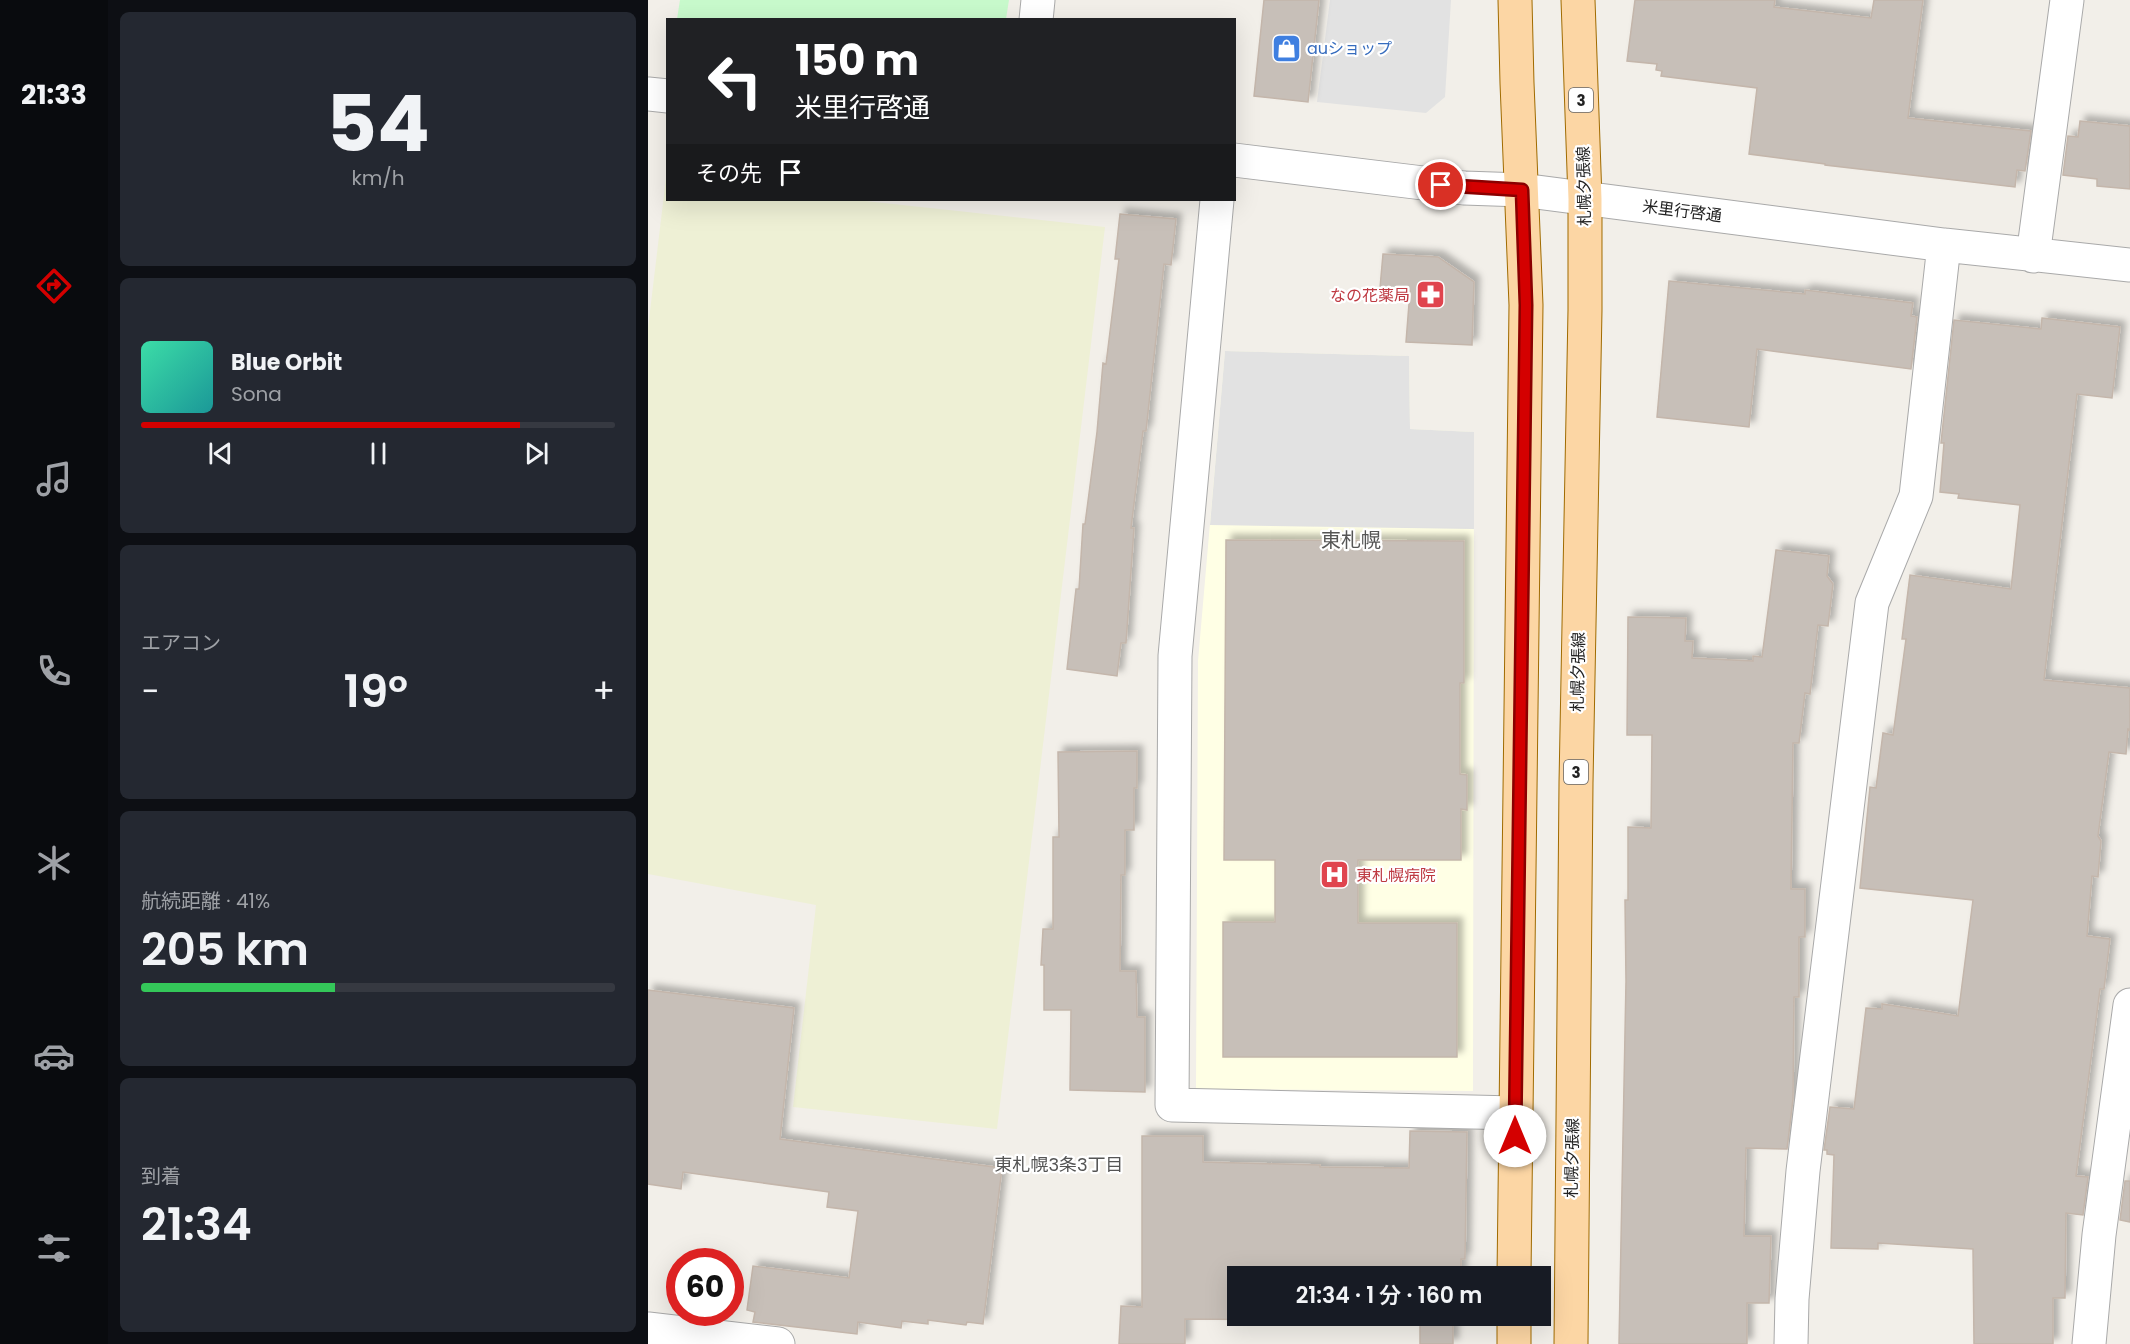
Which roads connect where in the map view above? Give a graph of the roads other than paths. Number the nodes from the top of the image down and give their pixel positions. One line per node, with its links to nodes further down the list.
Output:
1 (1038, 0): 5 (street)
2 (1515, 0): 9 (main road)
3 (1578, 0): 10 (main road, 札幌夕張線 / 3)
4 (2067, 0): 13 (street)
5 (1036, 18)
6 (648, 94): 7 (street)
7 (666, 96)
8 (1236, 160): 9 (street, 米里行啓通)
9 (1522, 190): 10 (street, 米里行啓通); 16 (main road)
10 (1585, 199): 12 (street, 米里行啓通); 22 (main road, 札幌夕張線 / 3)
11 (1217, 201): 16 (street)
12 (1944, 245): 13 (street, 米里行啓通); 23 (street)
13 (2033, 256): 14 (street, 米里行啓通)
14 (2130, 265)
15 (2130, 1005): 24 (street)
16 (1515, 1113): 17 (main road)
17 (1514, 1266)
18 (1514, 1326): 21 (main road)
19 (648, 1329): 20 (street)
20 (778, 1344)
21 (1514, 1344)
22 (1571, 1344)
23 (1791, 1344)
24 (2090, 1344)

